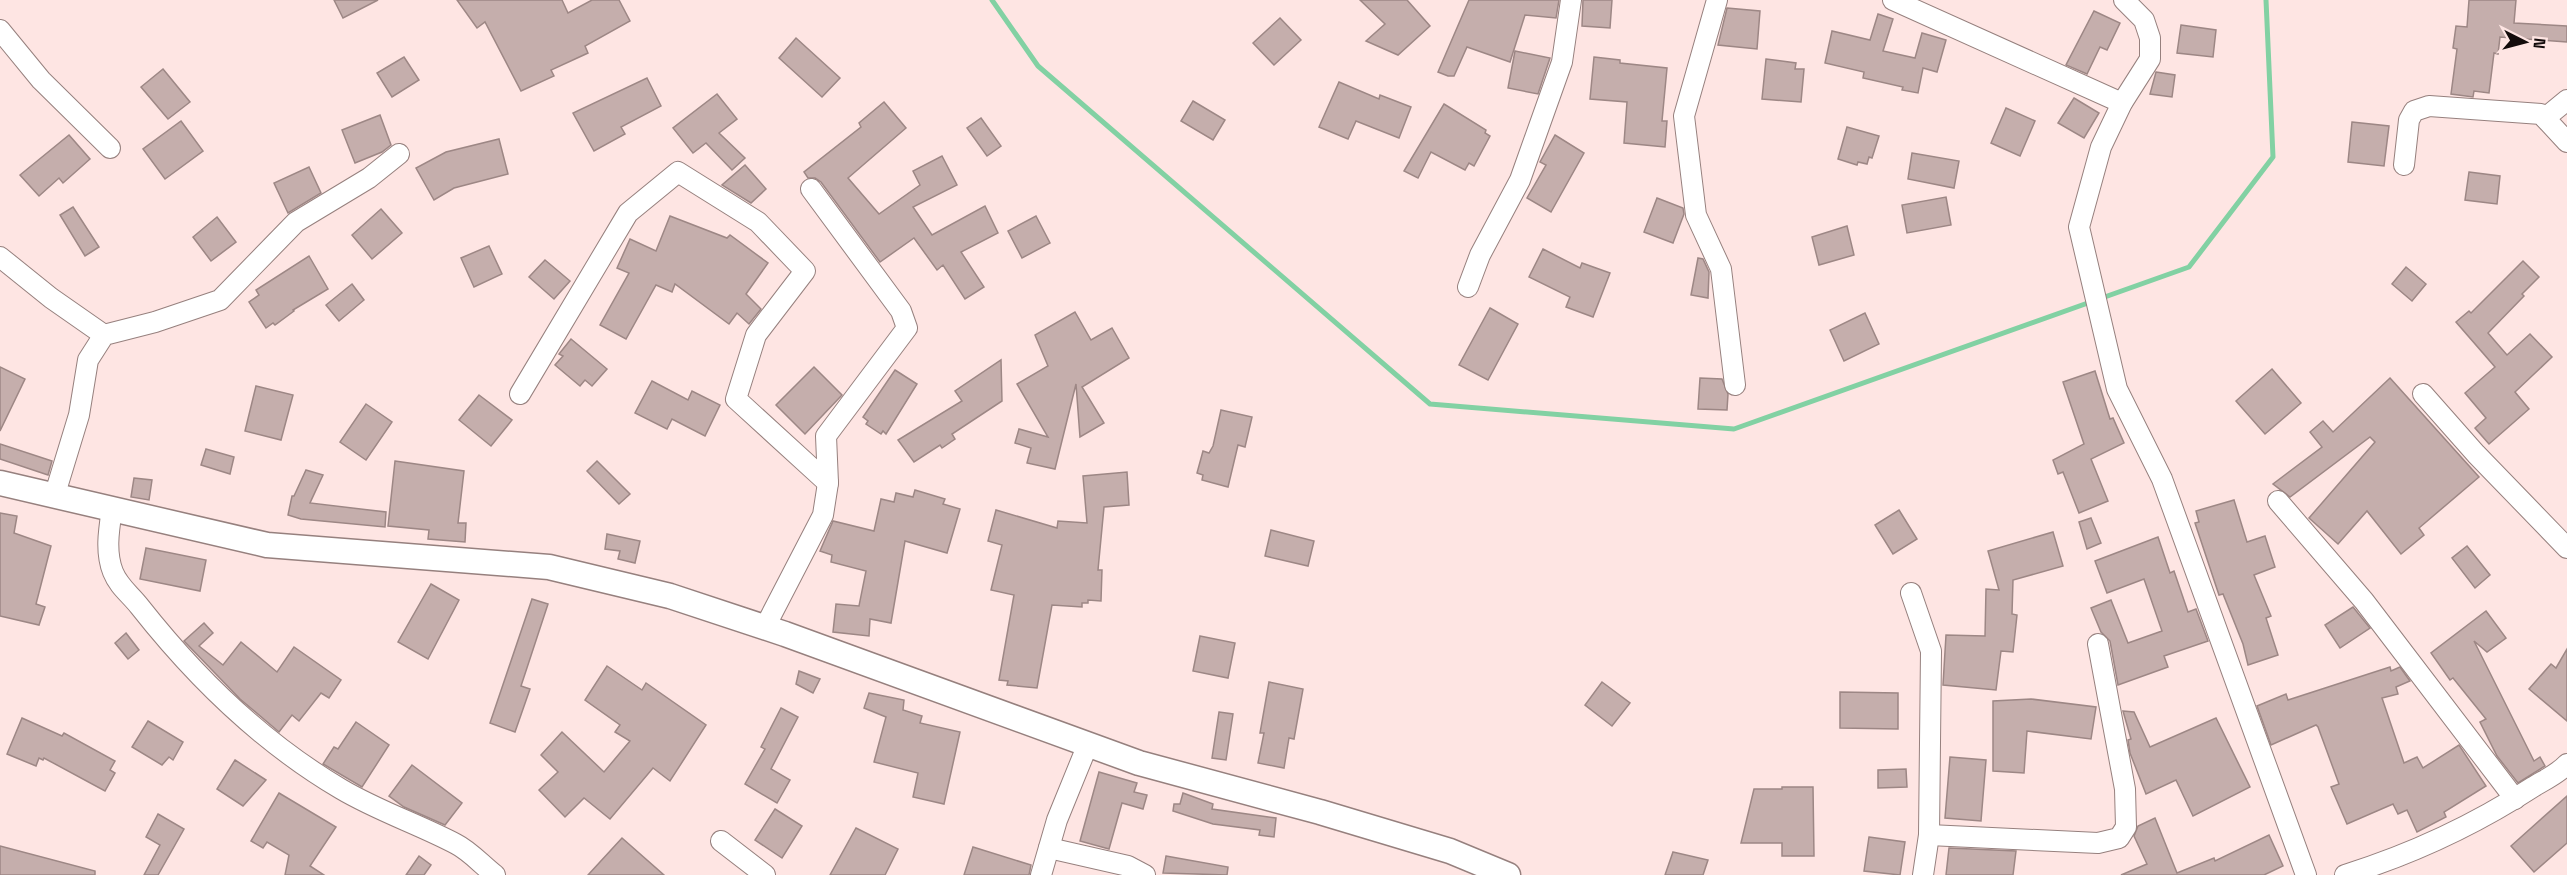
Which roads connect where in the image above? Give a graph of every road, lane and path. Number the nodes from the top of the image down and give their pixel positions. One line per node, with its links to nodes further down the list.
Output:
1 (1571, 0): 17 (street)
2 (1717, 0): 19 (street)
3 (1893, 0): 9 (street)
4 (2124, 0): 6 (street)
5 (2147, 0): 6 (street)
6 (2144, 20): 9 (street)
7 (0, 30): 12 (street)
8 (2567, 100): 10 (street)
9 (2122, 103): 44 (street)
10 (2546, 118): 11 (street); 14 (street)
11 (2567, 142)
12 (110, 148)
13 (399, 154): 18 (street)
14 (2404, 165)
15 (811, 189): 23 (street)
16 (0, 257): 18 (street)
17 (1468, 287)
18 (104, 335): 24 (street)
19 (1735, 385)
20 (520, 394): 23 (street)
21 (2423, 394): 27 (street)
22 (0, 483): 24 (street)
23 (828, 483): 29 (street)
24 (54, 497): 26 (street)
25 (2278, 501): 33 (street)
26 (112, 509): 29 (street); 38 (street)
27 (2567, 548)
28 (1911, 593): 34 (street)
29 (765, 627): 31 (street)
30 (2098, 644): 34 (street)
31 (1088, 744): 36 (street); 42 (street)
32 (2566, 767): 33 (street)
33 (2515, 799): 37 (street)
34 (1929, 836): 43 (street)
35 (721, 841): 39 (street)
36 (1049, 848): 40 (street); 41 (street)
37 (2389, 869): 45 (street)
38 (495, 875)
39 (765, 875)
40 (1041, 875)
41 (1145, 875)
42 (1508, 875)
43 (1923, 875)
44 (2306, 875)
45 (2345, 875)

